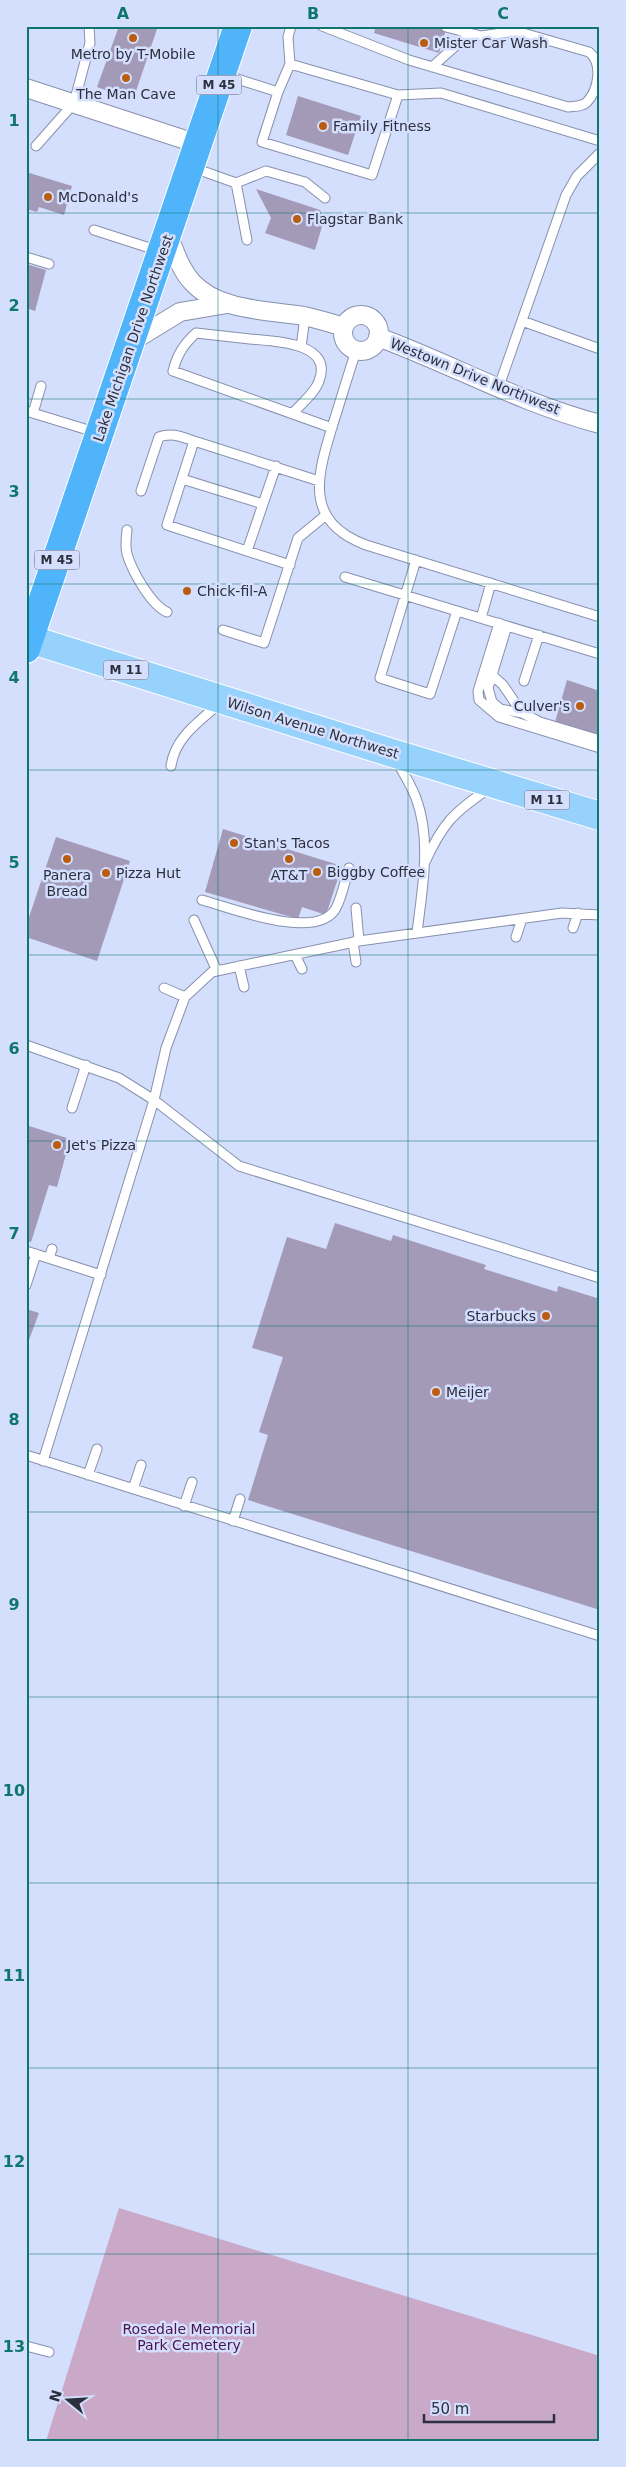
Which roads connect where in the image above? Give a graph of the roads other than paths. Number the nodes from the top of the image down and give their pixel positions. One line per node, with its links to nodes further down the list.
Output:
1 (90, 26): 13 (lane)
2 (238, 26): 9 (highway, Lake Michigan Drive Northwest / M 45)
3 (291, 26): 7 (lane)
4 (322, 26): 8 (lane)
5 (446, 27): 6 (lane)
6 (469, 34): 8 (lane); 8 (lane)
7 (290, 64): 11 (lane); 12 (lane)
8 (432, 67)
9 (222, 74): 11 (lane); 17 (highway, Lake Michigan Drive Northwest / M 45)
10 (26, 88): 13 (street)
11 (278, 92): 12 (lane)
12 (398, 96): 14 (lane)
13 (74, 103): 15 (lane); 17 (street)
14 (600, 141)
15 (36, 146)
16 (600, 153): 27 (lane)
17 (195, 156): 18 (lane); 22 (highway, Lake Michigan Drive Northwest / M 45)
18 (236, 183): 19 (lane); 21 (lane)
19 (325, 198)
20 (94, 230): 22 (lane)
21 (247, 240)
22 (165, 243): 25 (street); 30 (highway, Lake Michigan Drive Northwest / M 45)
23 (26, 257): 24 (lane)
24 (49, 264)
25 (230, 304): 26 (street); 30 (street)
26 (304, 317): 28 (street); 31 (lane)
27 (522, 320): 32 (lane); 35 (lane)
28 (344, 327): 29 (street, Westown Drive Northwest); 33 (street)
29 (378, 337): 33 (street, Westown Drive Northwest); 35 (street, Westown Drive Northwest)
30 (131, 342): 40 (highway, Lake Michigan Drive Northwest / M 45)
31 (301, 347): 37 (lane); 37 (lane)
32 (600, 349)
33 (356, 350): 39 (lane)
34 (41, 386): 36 (lane)
35 (498, 389): 38 (street, Westown Drive Northwest)
36 (29, 412): 40 (lane)
37 (292, 414): 39 (lane)
38 (600, 424)
39 (332, 428): 44 (lane)
40 (100, 434): 62 (highway, Lake Michigan Drive Northwest / M 45)
41 (194, 441): 42 (lane); 43 (lane); 45 (lane)
42 (276, 466): 44 (lane); 46 (lane)
43 (182, 479): 46 (lane); 49 (lane)
44 (319, 480): 47 (lane)
45 (141, 491)
46 (263, 504): 49 (lane)
47 (326, 515): 50 (lane); 51 (lane)
48 (127, 530): 56 (lane)
49 (246, 551): 51 (lane)
50 (416, 560): 53 (lane); 54 (lane)
51 (290, 566): 60 (lane)
52 (346, 577): 54 (lane)
53 (491, 583): 57 (lane); 58 (lane)
54 (405, 595): 55 (lane); 55 (lane)
55 (457, 611): 58 (lane)
56 (167, 612)
57 (600, 617)
58 (480, 618): 59 (lane)
59 (503, 624): 61 (lane); 64 (lane); 69 (lane)
60 (223, 630)
61 (539, 635): 63 (lane); 65 (lane)
62 (27, 642): 66 (main road, Wilson Avenue Northwest / M 11)
63 (600, 654)
64 (492, 675): 67 (lane); 67 (lane)
65 (524, 681)
66 (223, 700): 70 (main road, Wilson Avenue Northwest / M 11); 71 (lane)
67 (522, 713): 68 (lane)
68 (600, 740)
69 (600, 748)
70 (392, 753): 72 (main road, Wilson Avenue Northwest / M 11); 74 (lane)
71 (172, 766)
72 (495, 784): 73 (main road, Wilson Avenue Northwest / M 11); 74 (lane)
73 (600, 816)
74 (425, 862): 83 (lane)
75 (349, 868): 76 (lane)
76 (202, 900)
77 (356, 908): 85 (lane)
78 (578, 913): 79 (lane); 81 (lane); 82 (lane)
79 (600, 915)
80 (194, 920): 90 (lane)
81 (522, 920): 83 (lane); 84 (lane)
82 (573, 928)
83 (417, 933): 85 (lane)
84 (516, 937)
85 (356, 942): 86 (lane); 87 (lane)
86 (295, 955): 88 (lane); 89 (lane)
87 (356, 962)
88 (239, 966): 90 (lane); 91 (lane)
89 (302, 969)
90 (217, 971): 93 (lane)
91 (244, 987)
92 (164, 988): 93 (lane)
93 (185, 997): 96 (lane)
94 (26, 1045): 95 (lane)
95 (86, 1065): 96 (lane); 97 (lane)
96 (154, 1100): 102 (lane); 103 (lane)
97 (72, 1108)
98 (52, 1249): 101 (lane)
99 (26, 1251): 100 (lane)
100 (36, 1254): 101 (lane); 104 (lane)
101 (49, 1258): 102 (lane)
102 (101, 1275): 107 (lane)
103 (600, 1278)
104 (26, 1285)
105 (97, 1450): 109 (lane)
106 (26, 1455): 107 (lane)
107 (43, 1461): 109 (lane)
108 (141, 1465): 111 (lane)
109 (88, 1475): 111 (lane)
110 (192, 1482): 113 (lane)
111 (133, 1489): 113 (lane)
112 (240, 1499): 114 (lane)
113 (184, 1506): 114 (lane)
114 (233, 1521): 115 (lane)
115 (600, 1636)
116 (26, 2346): 117 (lane)
117 (49, 2352)

